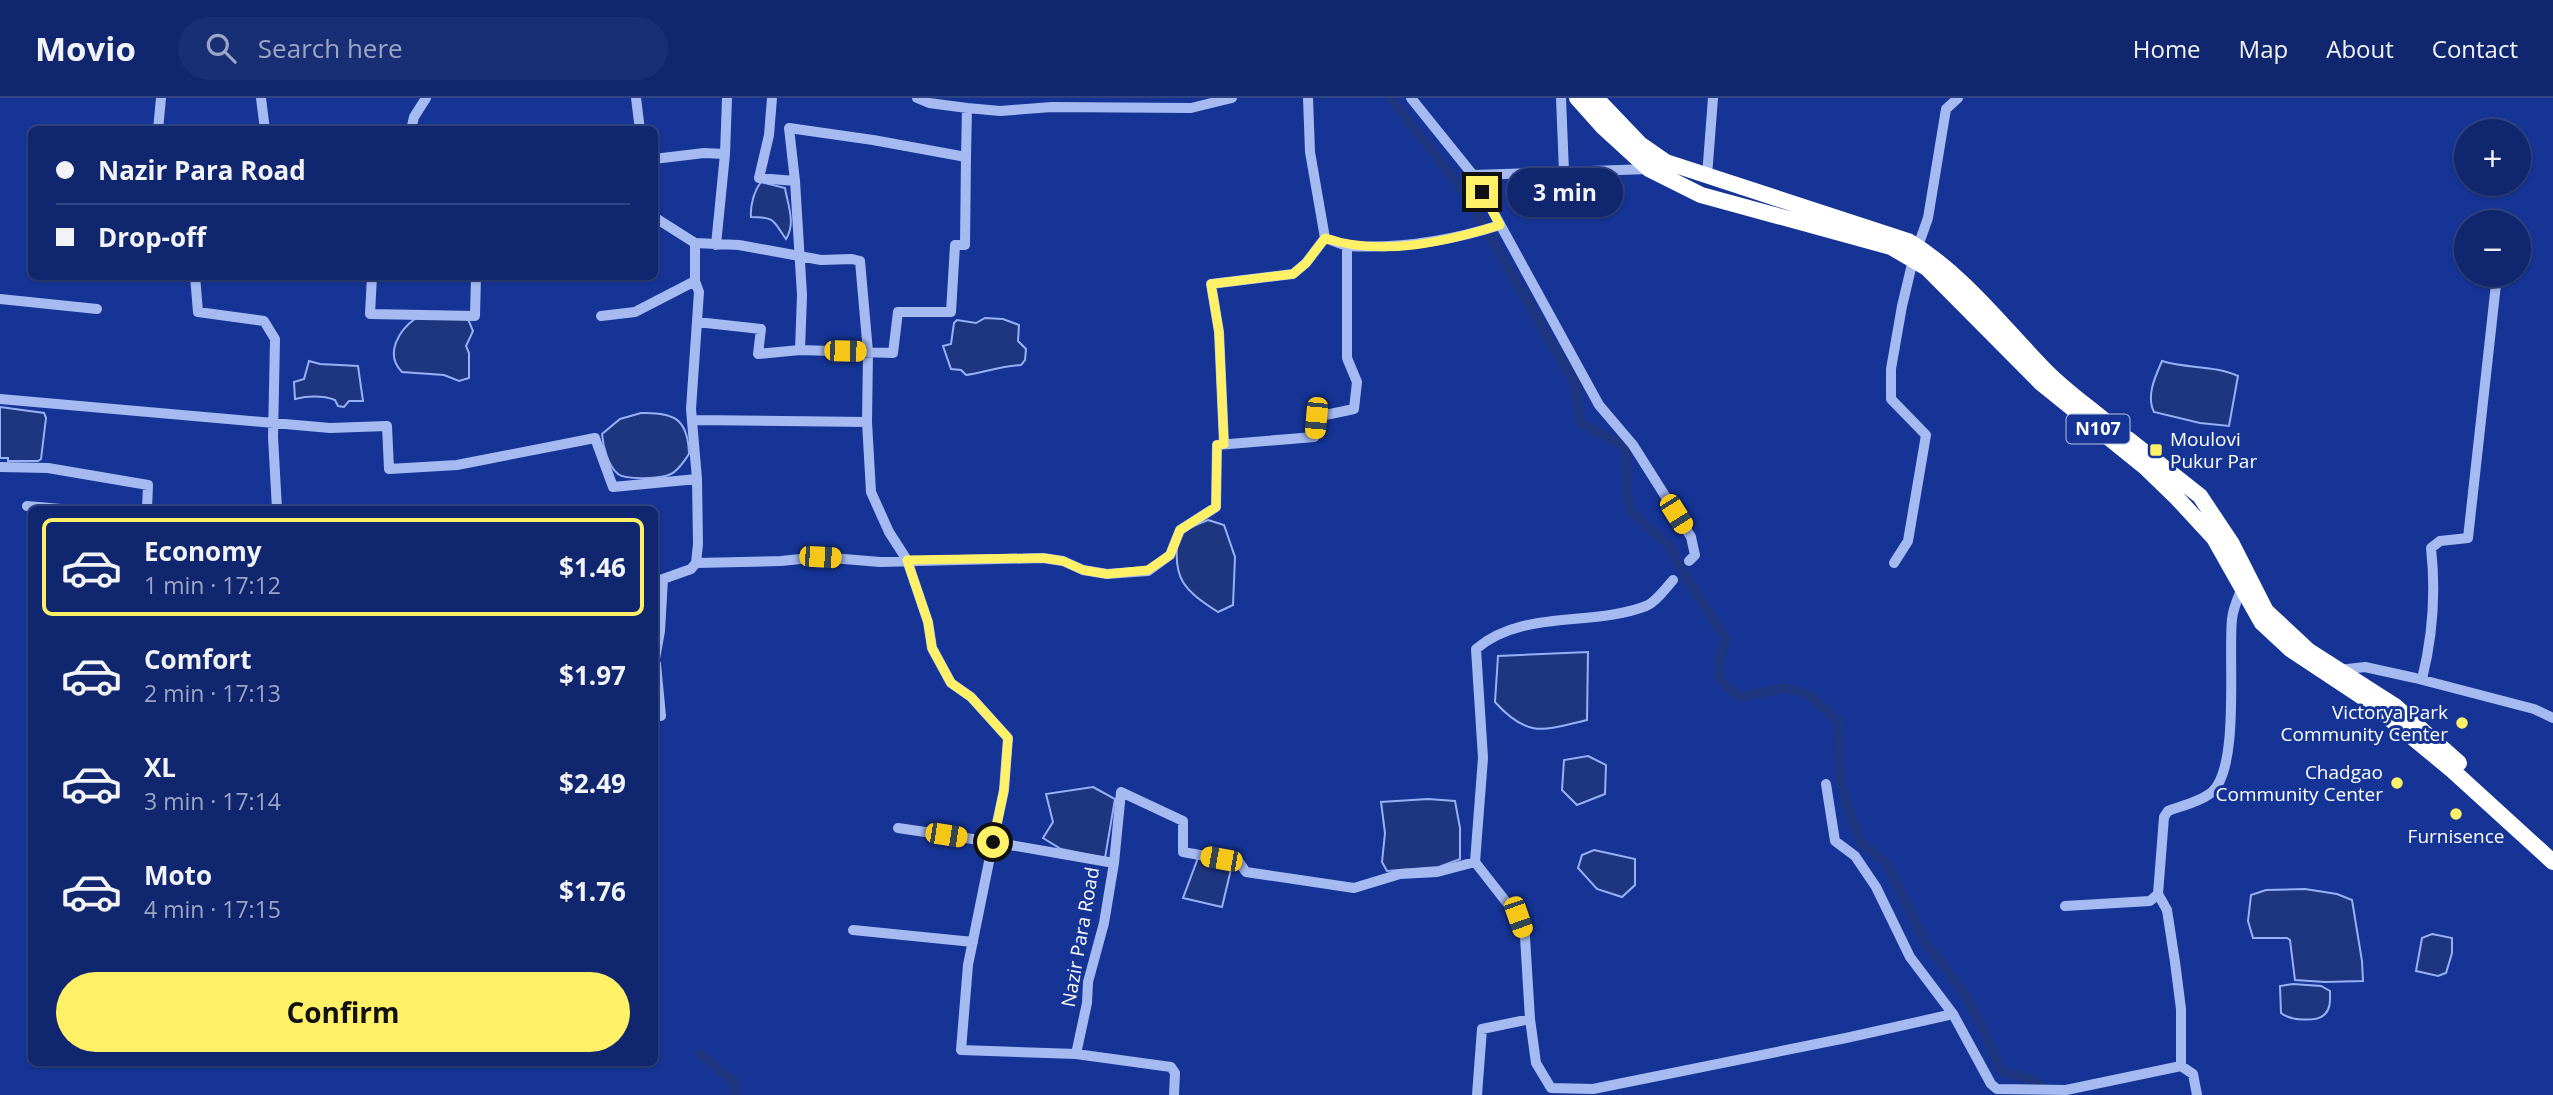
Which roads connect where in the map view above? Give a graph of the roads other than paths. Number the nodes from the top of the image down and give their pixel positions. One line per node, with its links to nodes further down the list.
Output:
1 (161, 98): 19 (street)
2 (261, 98): 20 (street)
3 (426, 98): 21 (street)
4 (636, 98): 22 (street)
5 (727, 98): 23 (street)
6 (772, 98): 30 (street)
7 (917, 98): 18 (street)
8 (1233, 98): 16 (street)
9 (1308, 98): 33 (street)
10 (1411, 98): 28 (street)
11 (1561, 98): 27 (street)
12 (1577, 98): 26 (highway, N107)
13 (1597, 98): 29 (highway, N107)
14 (1713, 98): 29 (street)
15 (1958, 98): 37 (street)
16 (1218, 100): 17 (street)
17 (1061, 102): 18 (street)
18 (967, 108): 24 (street)
19 (158, 126)
20 (264, 126)
21 (412, 126)
22 (640, 126)
23 (725, 154): 25 (street); 35 (street)
24 (966, 157): 30 (street); 49 (street)
25 (658, 159)
26 (1649, 169): 27 (street); 37 (highway, N107)
27 (1564, 172): 28 (street)
28 (1473, 175): 32 (street)
29 (1707, 176): 37 (highway, N107)
30 (795, 181): 38 (street)
31 (658, 220): 34 (street)
32 (1500, 225): 36 (street); 60 (street)
33 (1325, 238): 36 (street); 54 (street)
34 (695, 243): 35 (street); 42 (street)
35 (716, 245): 38 (street)
36 (1347, 246): 54 (street)
37 (1915, 253): 61 (street); 65 (highway, N107); 67 (highway, N107)
38 (799, 255): 48 (street); 49 (street)
39 (195, 280): 52 (street)
40 (372, 280): 41 (street)
41 (476, 280)
42 (695, 281): 46 (street); 47 (street)
43 (2496, 287): 69 (street)
44 (0, 299): 45 (street)
45 (97, 309)
46 (601, 316)
47 (697, 322): 48 (street); 51 (street)
48 (800, 350): 49 (street)
49 (868, 352): 53 (street)
50 (0, 399): 52 (street)
51 (693, 420): 53 (street); 56 (street)
52 (274, 421): 56 (street); 58 (street)
53 (867, 422): 59 (street)
54 (1224, 444): 59 (street)
55 (0, 467): 57 (street)
56 (697, 479): 62 (street)
57 (147, 506)
58 (277, 506)
59 (907, 560): 62 (street); 75 (street)
60 (1689, 561)
61 (1894, 563)
62 (696, 564): 63 (street)
63 (659, 579): 66 (street)
64 (1673, 580): 77 (street)
65 (2242, 588): 68 (highway, N107); 80 (street)
66 (658, 600)
67 (2341, 670): 68 (street); 69 (street); 76 (highway, N107)
68 (2323, 672): 78 (highway, N107)
69 (2421, 679): 72 (street)
70 (658, 690): 71 (street)
71 (658, 716)
72 (2553, 718)
73 (1826, 784): 84 (street)
74 (898, 828): 75 (street, Nazir Para Road)
75 (993, 842): 79 (street, Nazir Para Road); 83 (street)
76 (2553, 848)
77 (1475, 862): 79 (street); 85 (street)
78 (2553, 862)
79 (1114, 863): 86 (street, Nazir Para Road)
80 (2158, 894): 81 (street); 87 (street)
81 (2065, 906)
82 (853, 930): 83 (street)
83 (973, 942): 86 (street)
84 (1953, 1014): 85 (street); 88 (street)
85 (1530, 1019): 90 (street)
86 (1076, 1054): 89 (street)
87 (2181, 1066): 88 (street); 91 (street)
88 (2014, 1093)
89 (1174, 1095)
90 (1477, 1095)
91 (2197, 1095)

